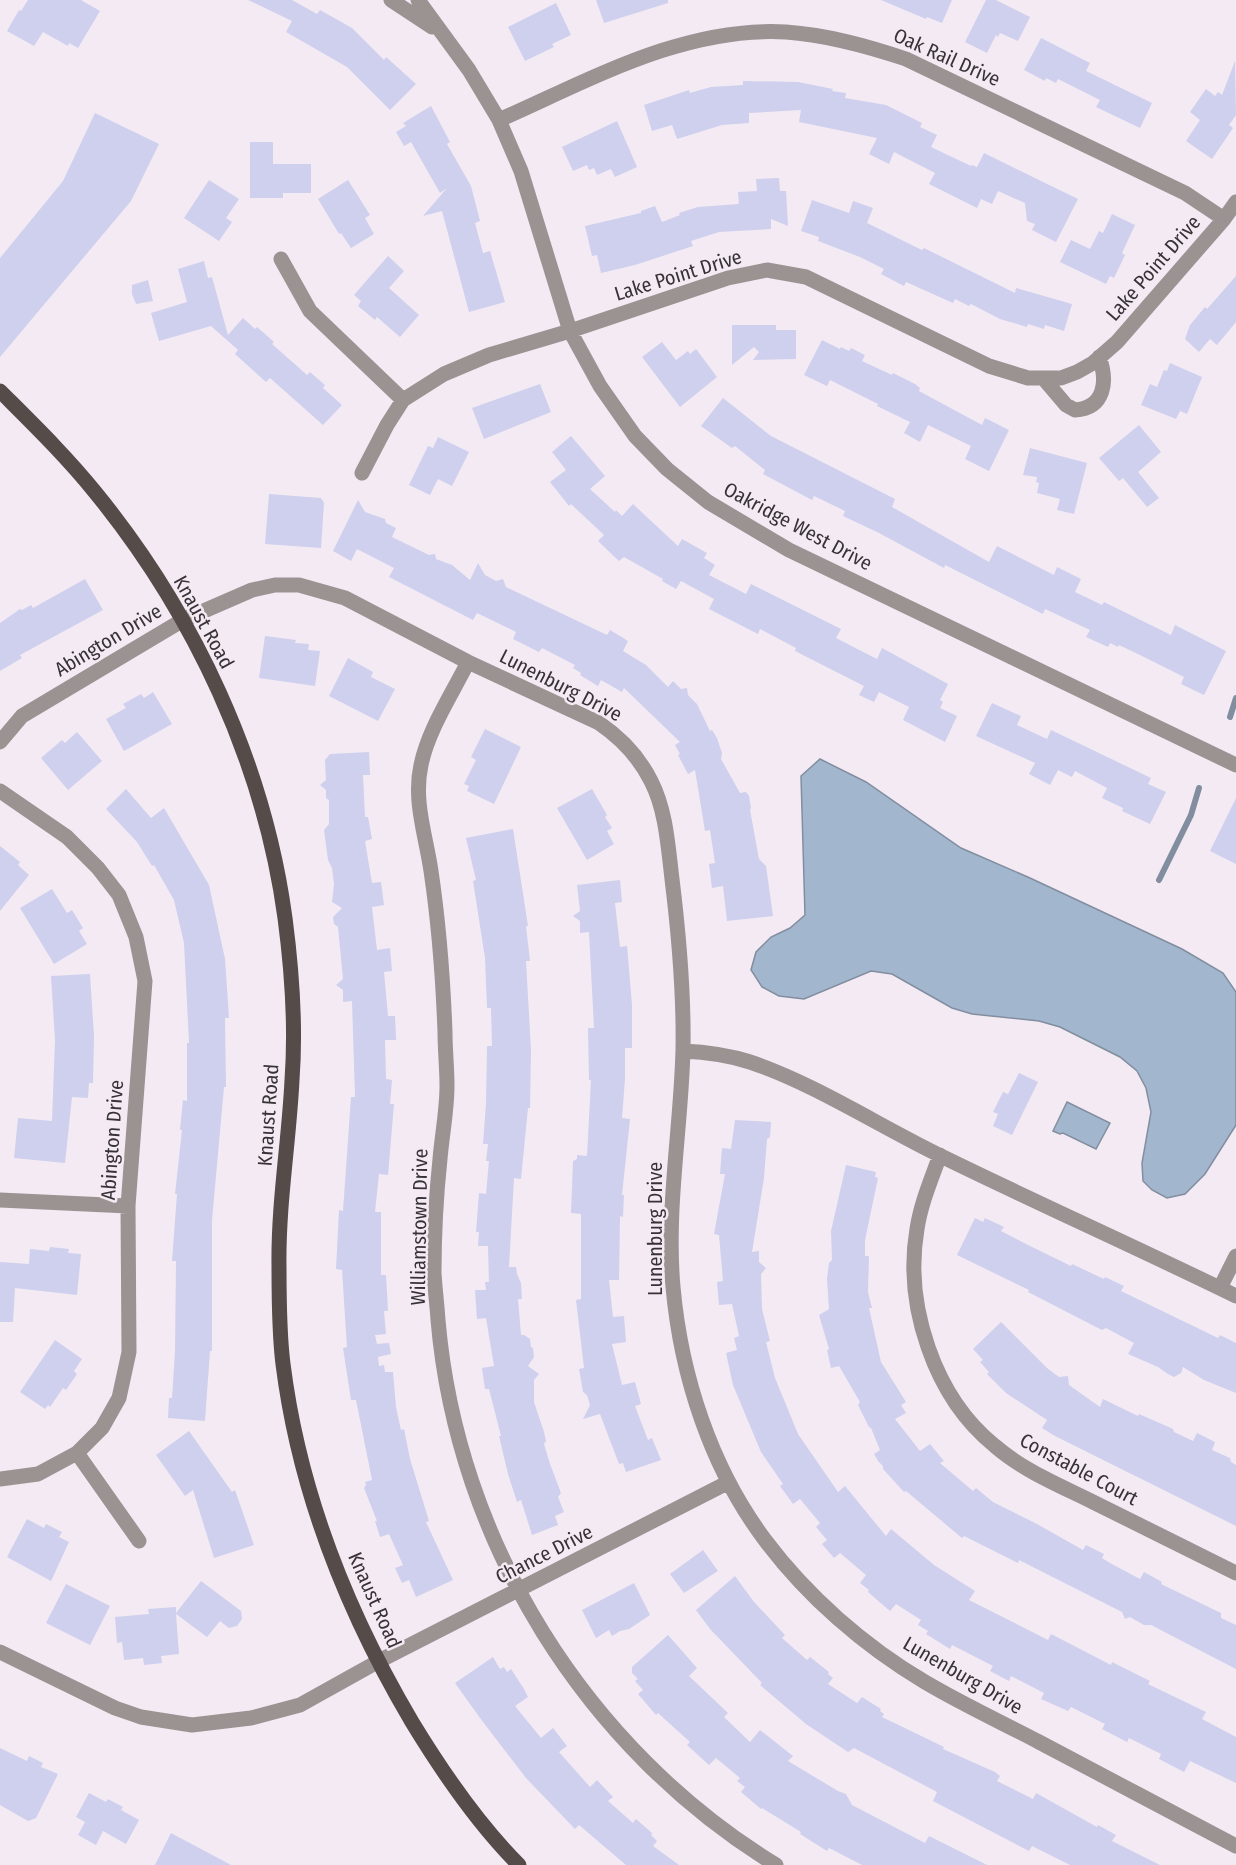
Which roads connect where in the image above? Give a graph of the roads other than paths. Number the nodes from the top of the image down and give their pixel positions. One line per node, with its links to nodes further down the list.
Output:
1 (391, 0): 3 (street, Oakridge West Drive)
2 (418, 0): 3 (street, Oakridge West Drive)
3 (440, 32): 4 (street, Oakridge West Drive)
4 (499, 120): 6 (street, Oak Rail Drive); 8 (street, Oakridge West Drive)
5 (1236, 202): 6 (street, Lake Point Drive)
6 (1224, 219): 9 (street, Lake Point Drive)
7 (281, 259): 12 (street)
8 (570, 331): 10 (street, Lake Point Drive); 12 (street, Lake Point Drive); 17 (street, Oakridge West Drive)
9 (1099, 357): 10 (street, Lake Point Drive); 10 (street)
10 (1043, 378)
11 (0, 391): 14 (main road, Knaust Road)
12 (403, 400): 13 (street, Lake Point Drive)
13 (363, 473)
14 (183, 620): 15 (street, Lunenburg Drive); 16 (street, Abington Drive); 33 (main road, Knaust Road)
15 (468, 662): 19 (street, Lunenburg Drive); 31 (street, Williamstown Drive)
16 (0, 742)
17 (1236, 765)
18 (0, 791): 22 (street, Abington Drive)
19 (683, 1051): 20 (street); 28 (street, Lunenburg Drive)
20 (940, 1155): 24 (street); 30 (street, Constable Court)
21 (0, 1200): 22 (street)
22 (128, 1206): 26 (street, Abington Drive)
23 (1236, 1256): 24 (street)
24 (1220, 1288): 25 (street)
25 (1236, 1296)
26 (77, 1453): 27 (street, Abington Drive); 29 (street)
27 (0, 1479)
28 (727, 1483): 31 (street, Chance Drive); 34 (street, Lunenburg Drive)
29 (139, 1541)
30 (1236, 1573)
31 (518, 1591): 33 (street, Chance Drive); 36 (street, Williamstown Drive)
32 (0, 1652): 33 (street, Chance Drive)
33 (379, 1661): 35 (main road, Knaust Road)
34 (1236, 1846)
35 (519, 1865)
36 (776, 1865)

